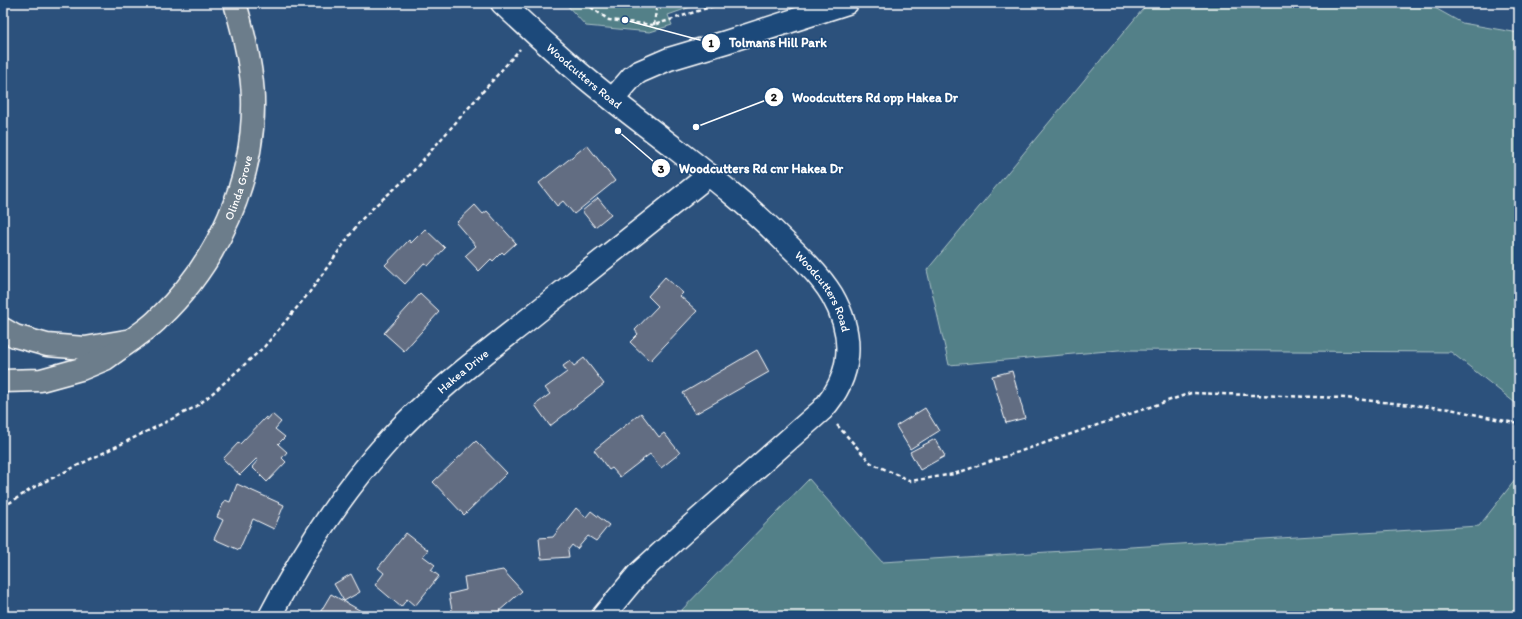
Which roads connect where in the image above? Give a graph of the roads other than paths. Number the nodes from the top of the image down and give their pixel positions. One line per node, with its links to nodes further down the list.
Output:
1 (235, 3): 7 (main road, Olinda Grove)
2 (502, 3): 4 (street, Woodcutters Road)
3 (847, 3): 4 (street)
4 (613, 99): 5 (street, Woodcutters Road)
5 (709, 175): 9 (street, Hakea Drive); 10 (street, Woodcutters Road)
6 (3, 329): 7 (main road)
7 (133, 339): 8 (main road, Olinda Grove)
8 (3, 381)
9 (270, 616)
10 (603, 616)

